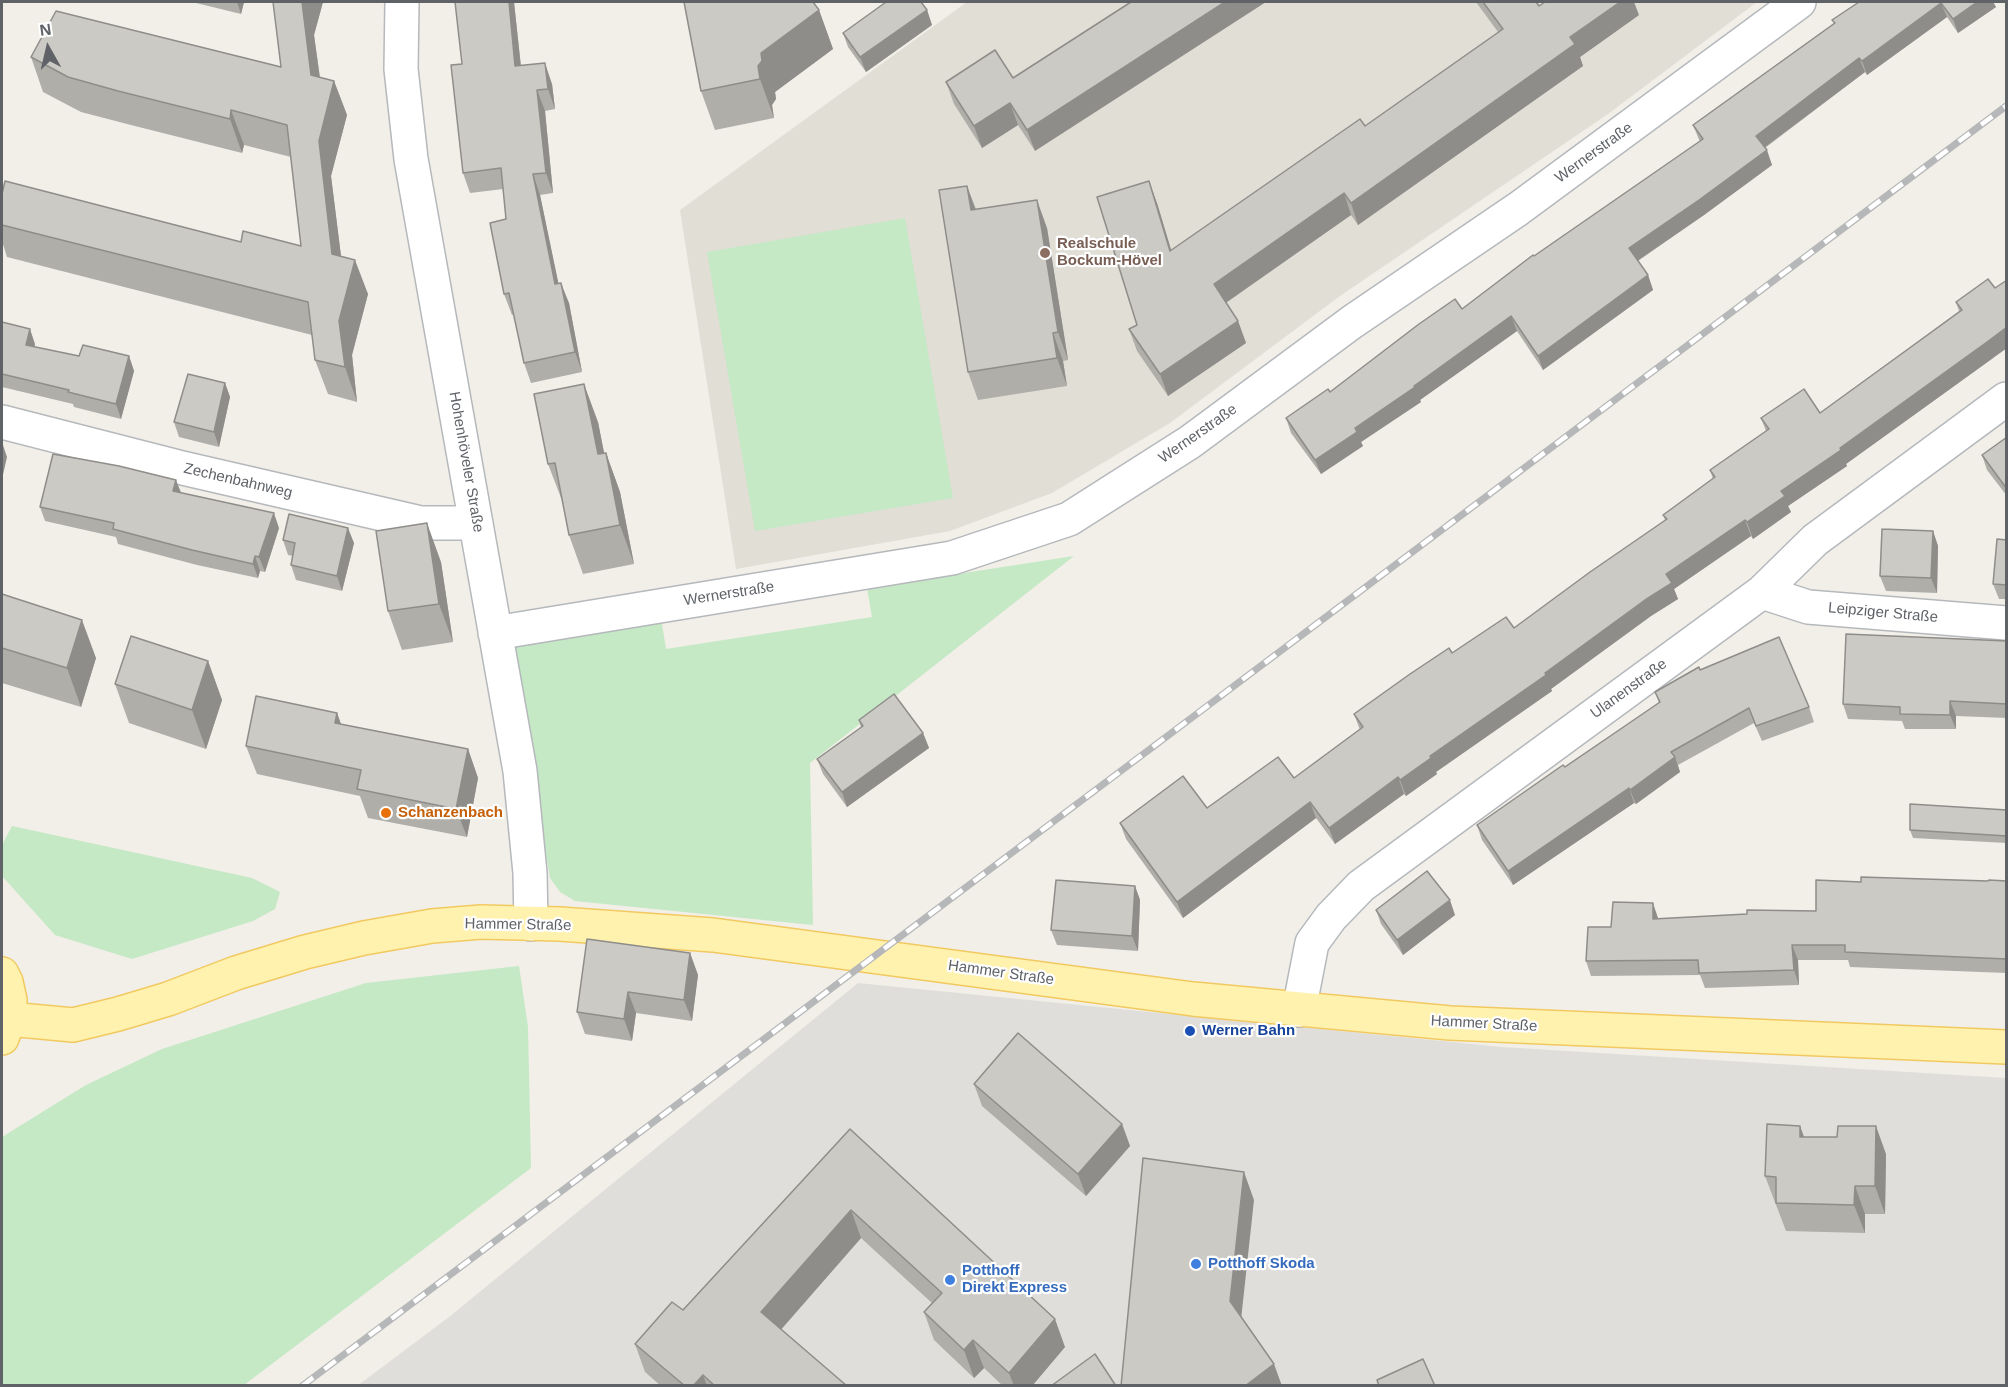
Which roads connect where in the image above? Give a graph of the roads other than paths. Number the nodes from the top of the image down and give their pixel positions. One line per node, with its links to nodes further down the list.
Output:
1 (402, 2): 5 (street, Hohenhöveler Straße)
2 (1799, 2): 8 (street, Wernerstraße)
3 (2007, 399): 6 (street, Ulanenstraße)
4 (2, 422): 5 (street, Zechenbahnweg)
5 (476, 523): 8 (street, Hohenhöveler Straße)
6 (1762, 592): 7 (street, Leipziger Straße); 11 (street, Ulanenstraße)
7 (2007, 623)
8 (495, 633): 9 (street, Hohenhöveler Straße)
9 (531, 924): 11 (main road, Hammer Straße); 12 (main road, Hammer Straße)
10 (2, 974): 12 (main road)
11 (1299, 1010): 13 (main road, Hammer Straße)
12 (5, 1029)
13 (2007, 1047)

